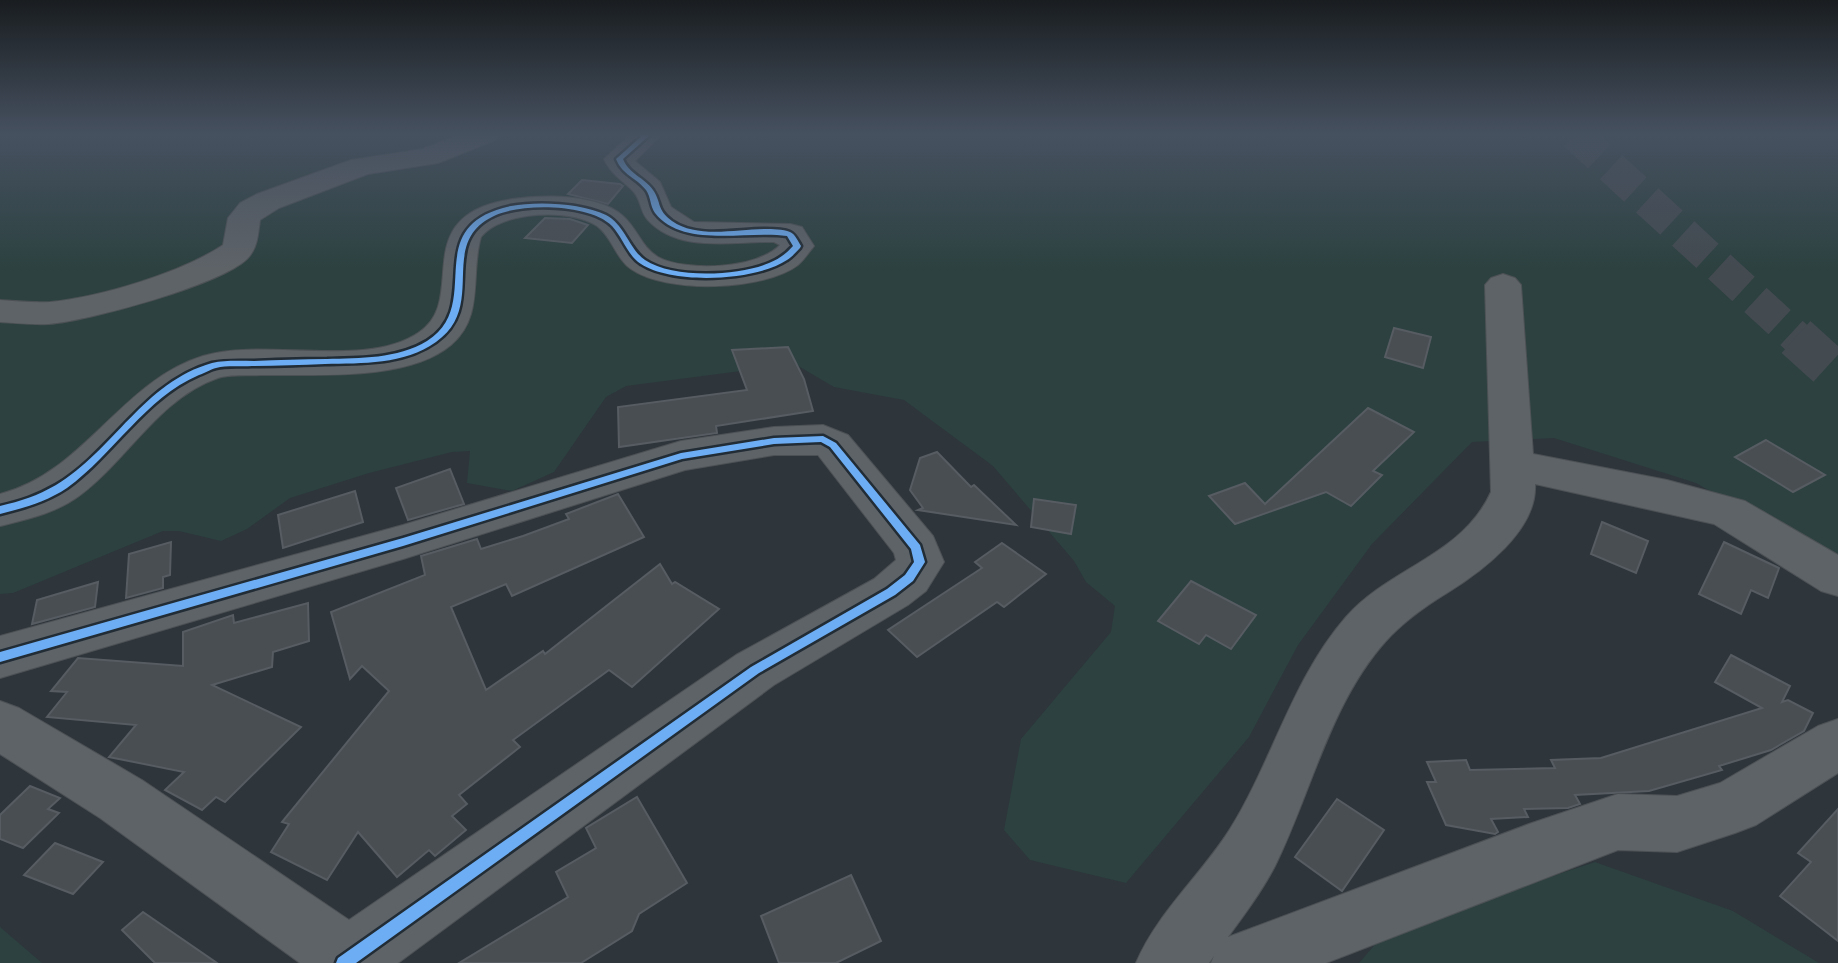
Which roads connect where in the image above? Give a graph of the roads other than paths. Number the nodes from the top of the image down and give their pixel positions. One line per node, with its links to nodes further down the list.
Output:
1 (327, 179): 4 (street)
2 (636, 179): 6 (street)
3 (1503, 285): 5 (street)
4 (0, 311)
5 (1511, 464): 7 (street); 12 (street)
6 (0, 510)
7 (1838, 578)
8 (0, 657): 11 (street)
9 (0, 725): 11 (street)
10 (1838, 743): 13 (street)
11 (346, 961)
12 (1169, 963)
13 (1244, 963)

